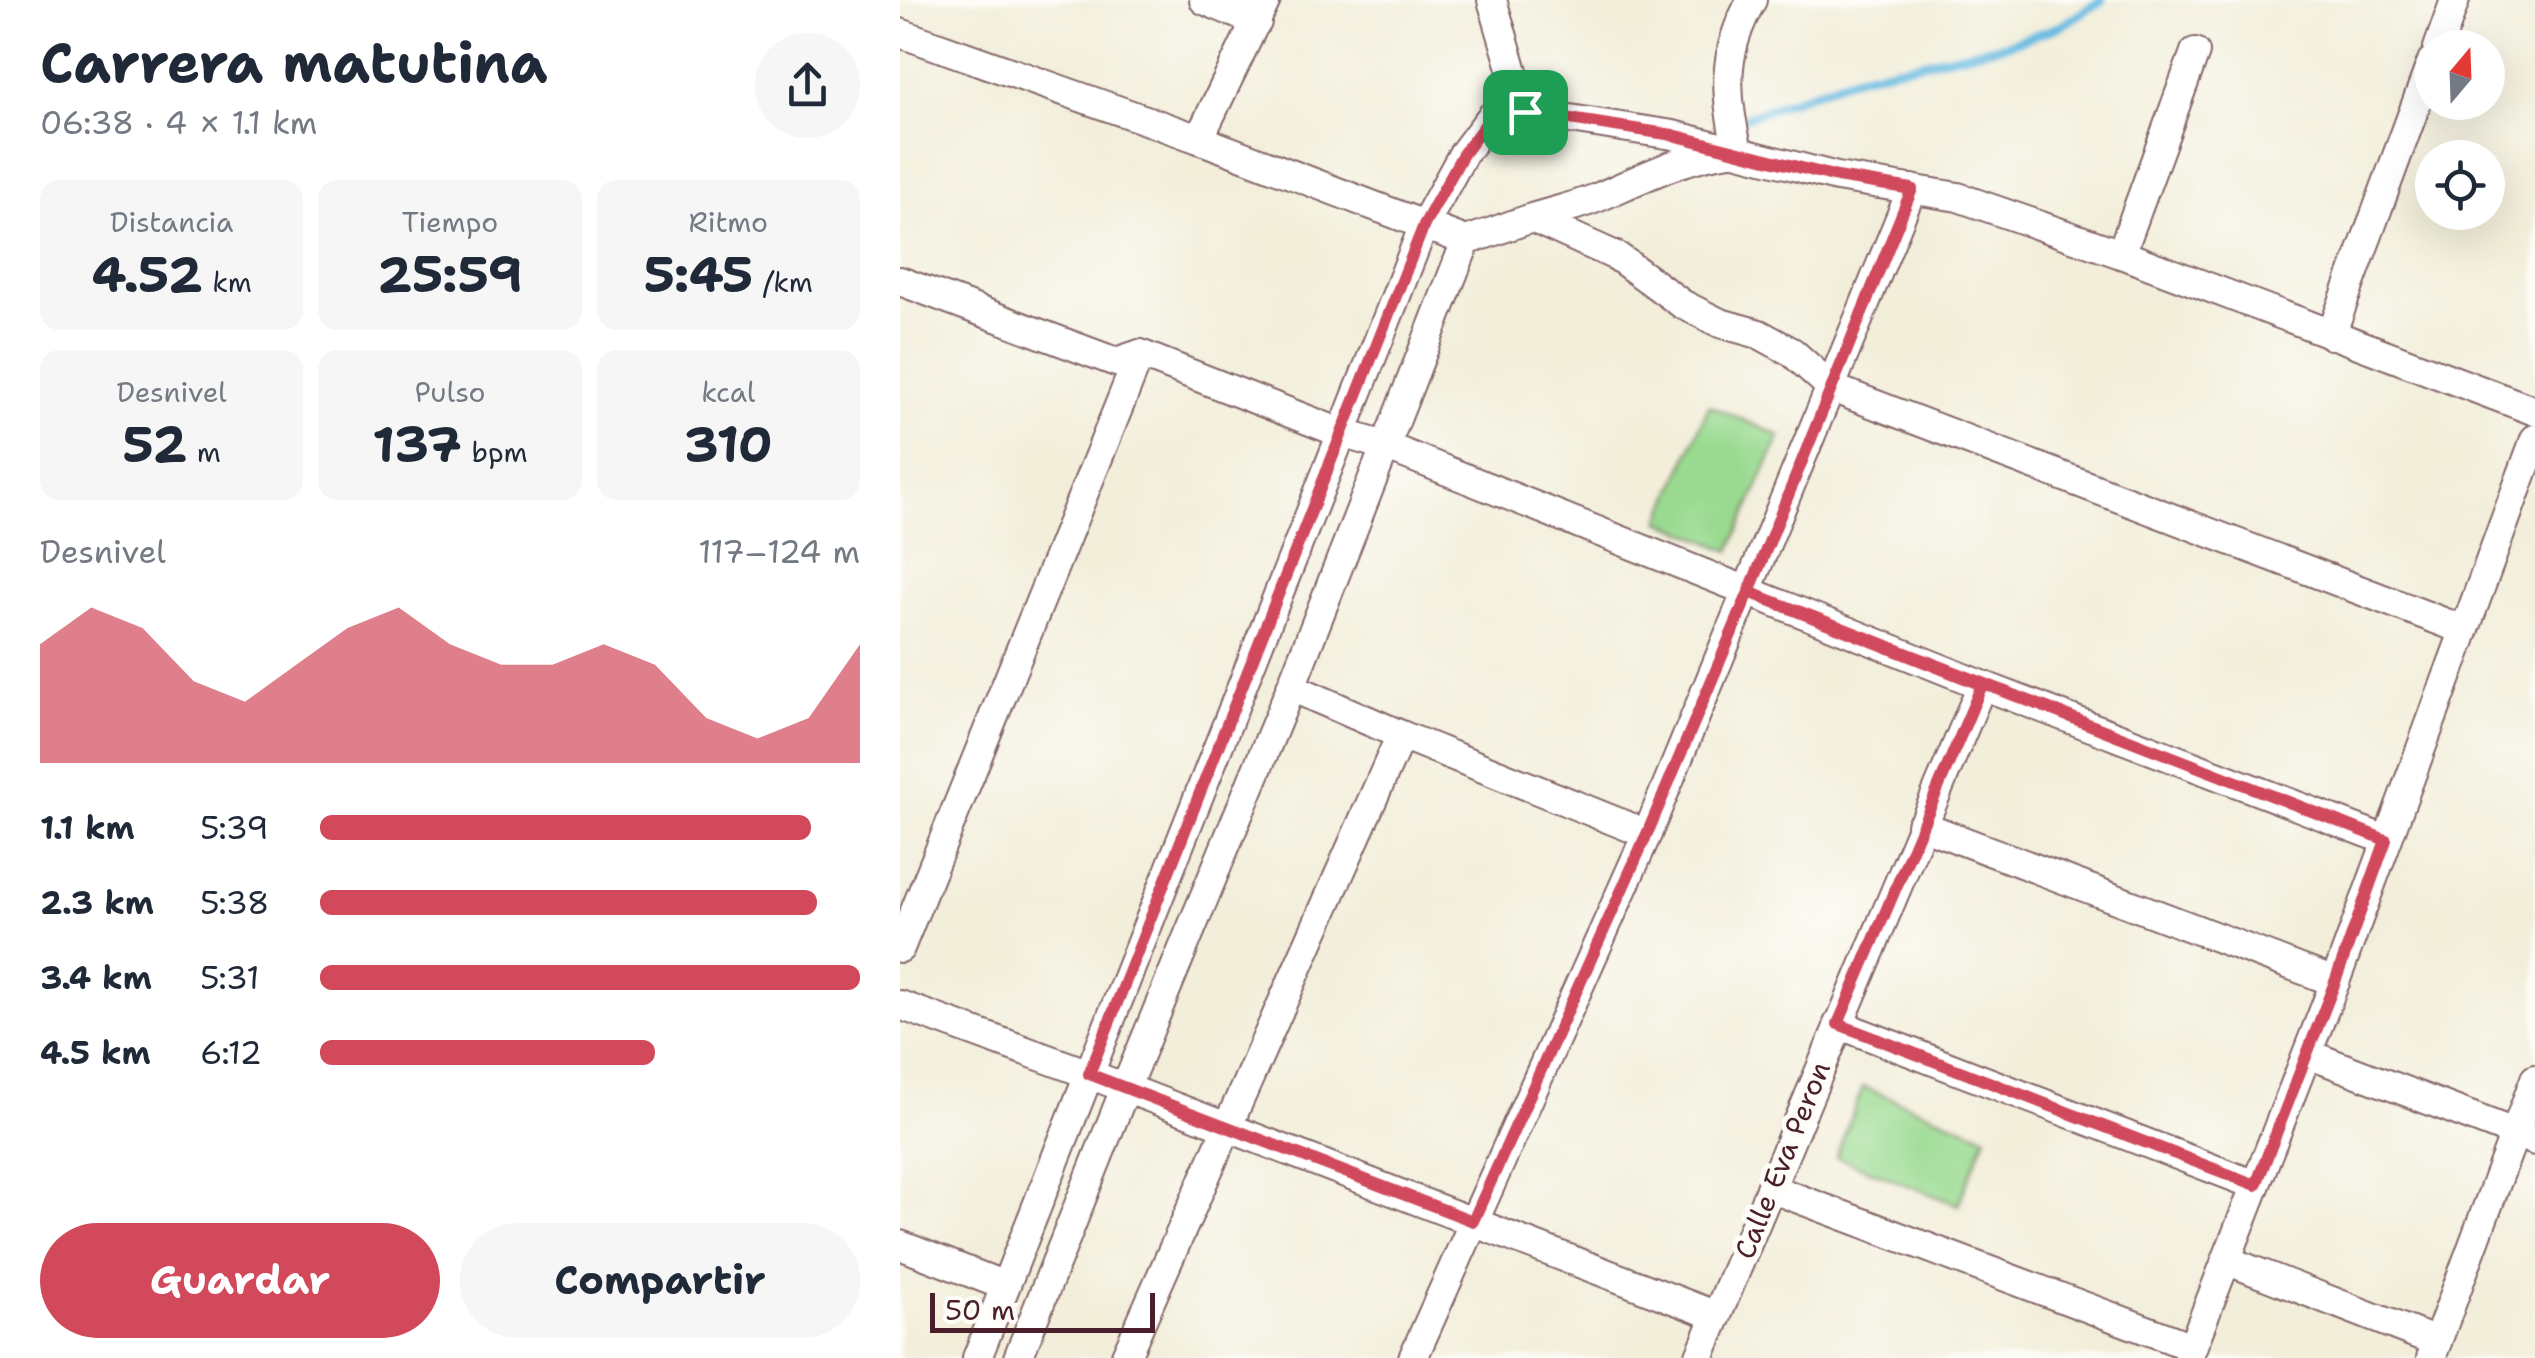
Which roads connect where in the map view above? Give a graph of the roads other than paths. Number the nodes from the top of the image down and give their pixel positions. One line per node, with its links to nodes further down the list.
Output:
1 (1204, 0): 5 (street)
2 (1492, 0): 10 (street)
3 (1752, 0): 12 (street)
4 (2455, 0): 6 (street)
5 (1262, 11): 11 (street)
6 (2444, 30)
7 (900, 33): 11 (street)
8 (2195, 52): 17 (street)
9 (2415, 106): 19 (street)
10 (1525, 112): 12 (street); 15 (street)
11 (1199, 139): 15 (street)
12 (1738, 150): 13 (street); 14 (street)
13 (1912, 189): 17 (street); 21 (street)
14 (1532, 218): 16 (street); 21 (street)
15 (1424, 225): 16 (street); 23 (street)
16 (1466, 241): 25 (street)
17 (2121, 254): 19 (street)
18 (900, 282): 20 (street)
19 (2330, 334): 22 (street)
20 (1140, 354): 23 (street); 34 (street)
21 (1832, 388): 26 (street); 27 (street)
22 (2535, 411)
23 (1341, 432): 25 (street); 39 (street)
24 (2535, 439): 27 (street)
25 (1385, 446): 26 (street); 29 (street)
26 (1749, 592): 28 (street); 32 (street)
27 (2464, 630): 33 (street)
28 (1982, 685): 31 (street, Calle Eva Peron); 33 (street)
29 (1292, 687): 30 (street); 41 (street)
30 (1400, 735): 32 (street); 42 (street)
31 (1921, 825): 35 (street); 37 (street, Calle Eva Peron)
32 (1647, 834): 46 (street)
33 (2386, 840): 35 (street)
34 (900, 948)
35 (2335, 982): 38 (street)
36 (900, 1005): 39 (street)
37 (1838, 1024): 44 (street); 45 (street, Calle Eva Peron)
38 (2308, 1054): 43 (street); 44 (street)
39 (1089, 1074): 41 (street); 49 (street)
40 (2535, 1079): 43 (street)
41 (1125, 1089): 42 (street); 54 (street)
42 (1228, 1128): 46 (street); 55 (street)
43 (2524, 1137): 51 (street)
44 (2256, 1185): 48 (street)
45 (1770, 1188): 50 (street, Calle Eva Peron); 52 (street)
46 (1473, 1221): 50 (street); 56 (street)
47 (900, 1245): 49 (street)
48 (2226, 1260): 51 (street); 52 (street)
49 (1006, 1286): 53 (street)
50 (1717, 1316): 57 (street, Calle Eva Peron)
51 (2434, 1350)
52 (2190, 1352)
53 (977, 1358)
54 (1018, 1358)
55 (1125, 1358)
56 (1413, 1358)
57 (1699, 1358)

